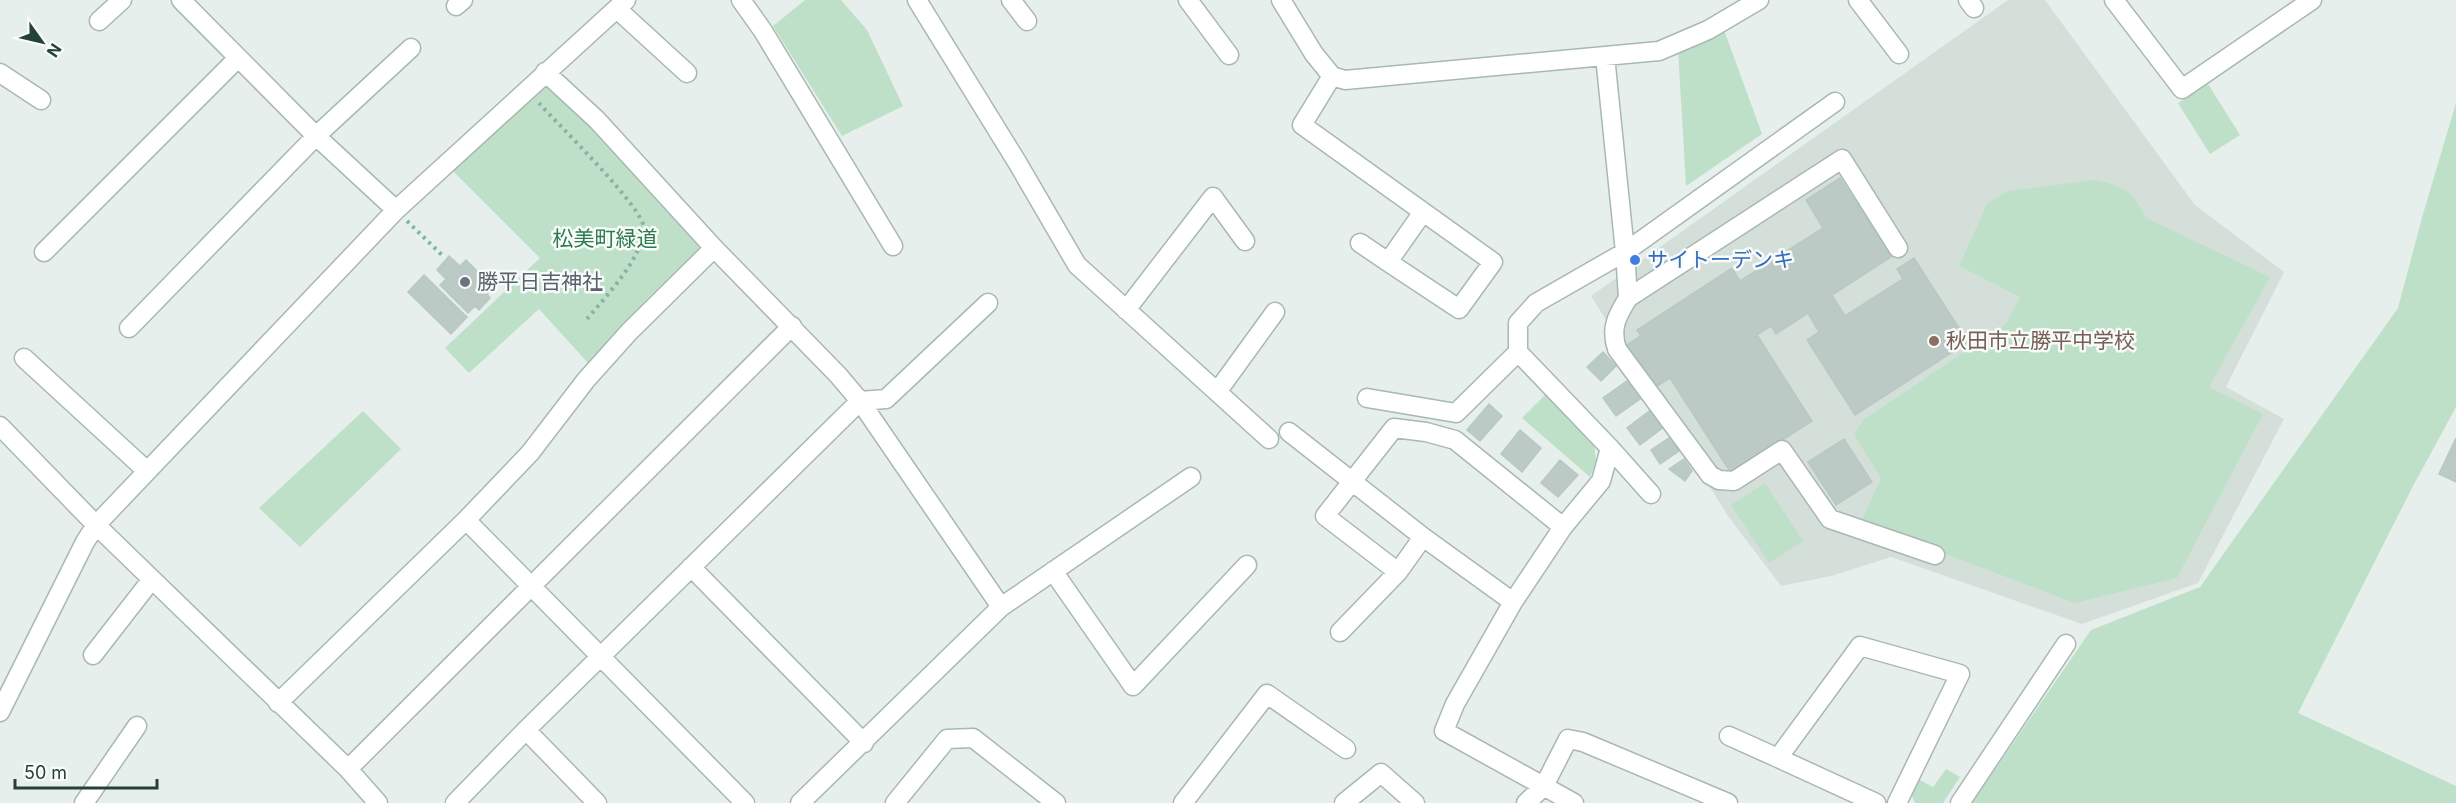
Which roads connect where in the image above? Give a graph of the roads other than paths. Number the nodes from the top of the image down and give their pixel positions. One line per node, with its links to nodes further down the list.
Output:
1 (122, 0): 13 (street)
2 (181, 0): 19 (street)
3 (741, 0): 31 (street)
4 (917, 0): 39 (street)
5 (1011, 0): 14 (street)
6 (1188, 0): 17 (street)
7 (1281, 0): 23 (street)
8 (1759, 0): 18 (street)
9 (1858, 0): 16 (street)
10 (2312, 0): 11 (street)
11 (2116, 1)
12 (621, 5): 20 (street); 22 (street)
13 (99, 21)
14 (1028, 21)
15 (411, 48): 26 (street)
16 (1899, 54)
17 (1229, 55)
18 (1605, 57): 23 (street); 35 (street)
19 (238, 58): 26 (street); 34 (street)
20 (545, 72): 27 (street); 32 (street)
21 (0, 73): 24 (street)
22 (687, 73)
23 (1332, 76): 28 (street)
24 (41, 100)
25 (1835, 102): 35 (street)
26 (316, 136): 27 (street); 42 (street)
27 (396, 210): 52 (street)
28 (1423, 212): 36 (street); 36 (street)
29 (1245, 241): 39 (street)
30 (1360, 243): 36 (street)
31 (893, 246)
32 (714, 248): 41 (street); 56 (street)
33 (1898, 248): 37 (street)
34 (44, 252)
35 (1625, 252): 37 (street); 43 (street)
36 (1388, 262)
37 (1628, 298): 60 (street)
38 (988, 303): 47 (street)
39 (1126, 310): 45 (street)
40 (1275, 312): 45 (street)
41 (792, 326): 47 (street); 66 (street)
42 (129, 328)
43 (1518, 352): 46 (street); 51 (street)
44 (24, 358): 52 (street)
45 (1216, 392): 50 (street)
46 (1367, 398)
47 (860, 401): 62 (street); 68 (street)
48 (0, 426): 57 (street)
49 (1290, 432): 54 (street)
50 (1269, 438)
51 (1610, 448): 55 (street); 58 (street)
52 (147, 471): 57 (street)
53 (1191, 477): 63 (street)
54 (1352, 482): 58 (street); 59 (street); 64 (street)
55 (1651, 494)
56 (466, 520): 66 (street); 73 (street)
57 (96, 525): 65 (street); 74 (street)
58 (1563, 527): 67 (street)
59 (1423, 537): 64 (street); 67 (street)
60 (1935, 555)
61 (1247, 565): 63 (street)
62 (690, 567): 72 (street); 78 (street)
63 (1053, 571): 68 (street)
64 (1398, 572): 69 (street)
65 (152, 579): 71 (street); 73 (street)
66 (532, 587): 72 (street); 81 (street)
67 (1513, 602): 82 (street)
68 (1001, 607): 78 (street)
69 (1340, 632)
70 (2066, 644): 99 (street)
71 (93, 655)
72 (601, 657): 76 (street); 87 (street)
73 (278, 703): 81 (street)
74 (0, 712)
75 (137, 726): 83 (street)
76 (526, 730): 85 (street); 86 (street)
77 (1729, 736): 80 (street)
78 (864, 742): 88 (street)
79 (1346, 749): 91 (street)
80 (1778, 758): 97 (street); 98 (street)
81 (348, 769): 84 (street)
82 (1544, 786): 94 (street); 95 (street); 96 (street)
83 (84, 803)
84 (378, 803)
85 (455, 803)
86 (597, 803)
87 (745, 803)
88 (800, 803)
89 (895, 803): 90 (street)
90 (1056, 803)
91 (1183, 803)
92 (1344, 803): 93 (street)
93 (1415, 803)
94 (1526, 803)
95 (1574, 803)
96 (1728, 803)
97 (1876, 803)
98 (1897, 803)
99 (1960, 803)

